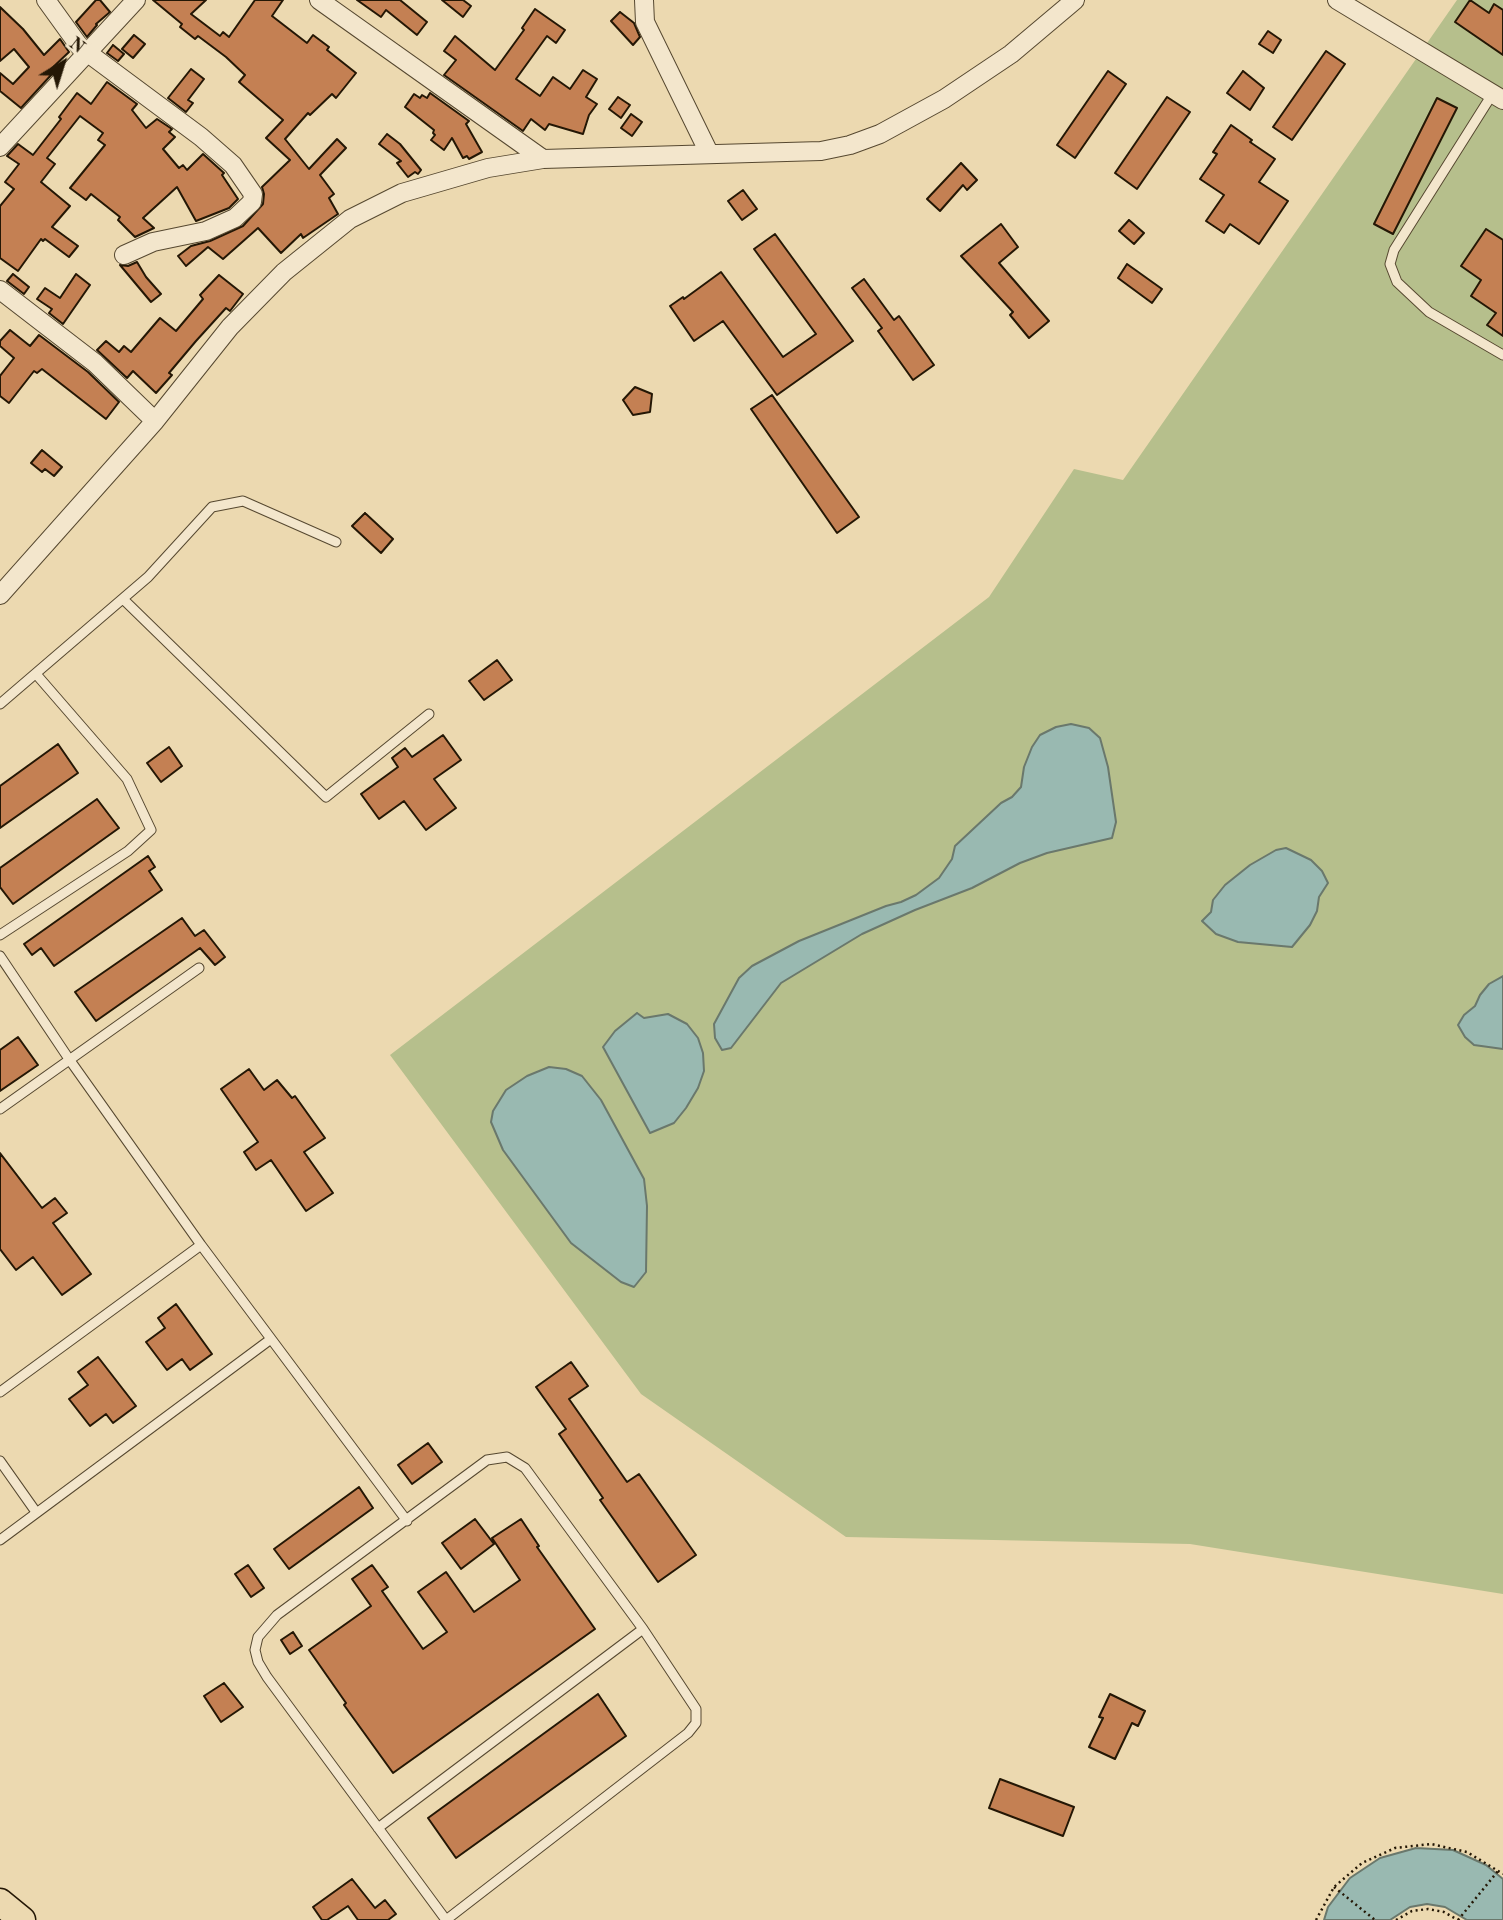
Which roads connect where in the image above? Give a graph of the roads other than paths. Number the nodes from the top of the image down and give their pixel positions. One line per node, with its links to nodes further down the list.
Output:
1 (46, 0): 7 (street)
2 (136, 0): 7 (street)
3 (319, 0): 11 (street)
4 (644, 0): 10 (street)
5 (1075, 0): 10 (street)
6 (1337, 0): 8 (street)
7 (86, 53): 9 (street); 12 (street)
8 (1498, 97): 14 (lane)
9 (0, 146)
10 (709, 153): 11 (street)
11 (543, 159): 15 (street)
12 (124, 255)
13 (0, 290): 15 (street)
14 (1503, 355)
15 (155, 421): 17 (street)
16 (336, 542): 18 (lane)
17 (0, 595)
18 (122, 599): 19 (lane); 21 (lane)
19 (36, 674): 20 (lane); 22 (lane)
20 (0, 704)
21 (429, 714)
22 (0, 935)
23 (0, 956): 25 (lane)
24 (199, 968): 25 (lane)
25 (69, 1059): 26 (lane); 27 (lane)
26 (0, 1109)
27 (201, 1245): 28 (lane); 29 (lane)
28 (271, 1339): 31 (lane); 32 (lane)
29 (0, 1392)
30 (0, 1461): 31 (lane)
31 (36, 1512): 33 (lane)
32 (407, 1521): 34 (lane); 35 (lane)
33 (0, 1540)
34 (643, 1629): 35 (lane); 38 (lane)
35 (378, 1828): 38 (lane)
36 (0, 1902): 37 (main road)
37 (22, 1920)
38 (446, 1920)

